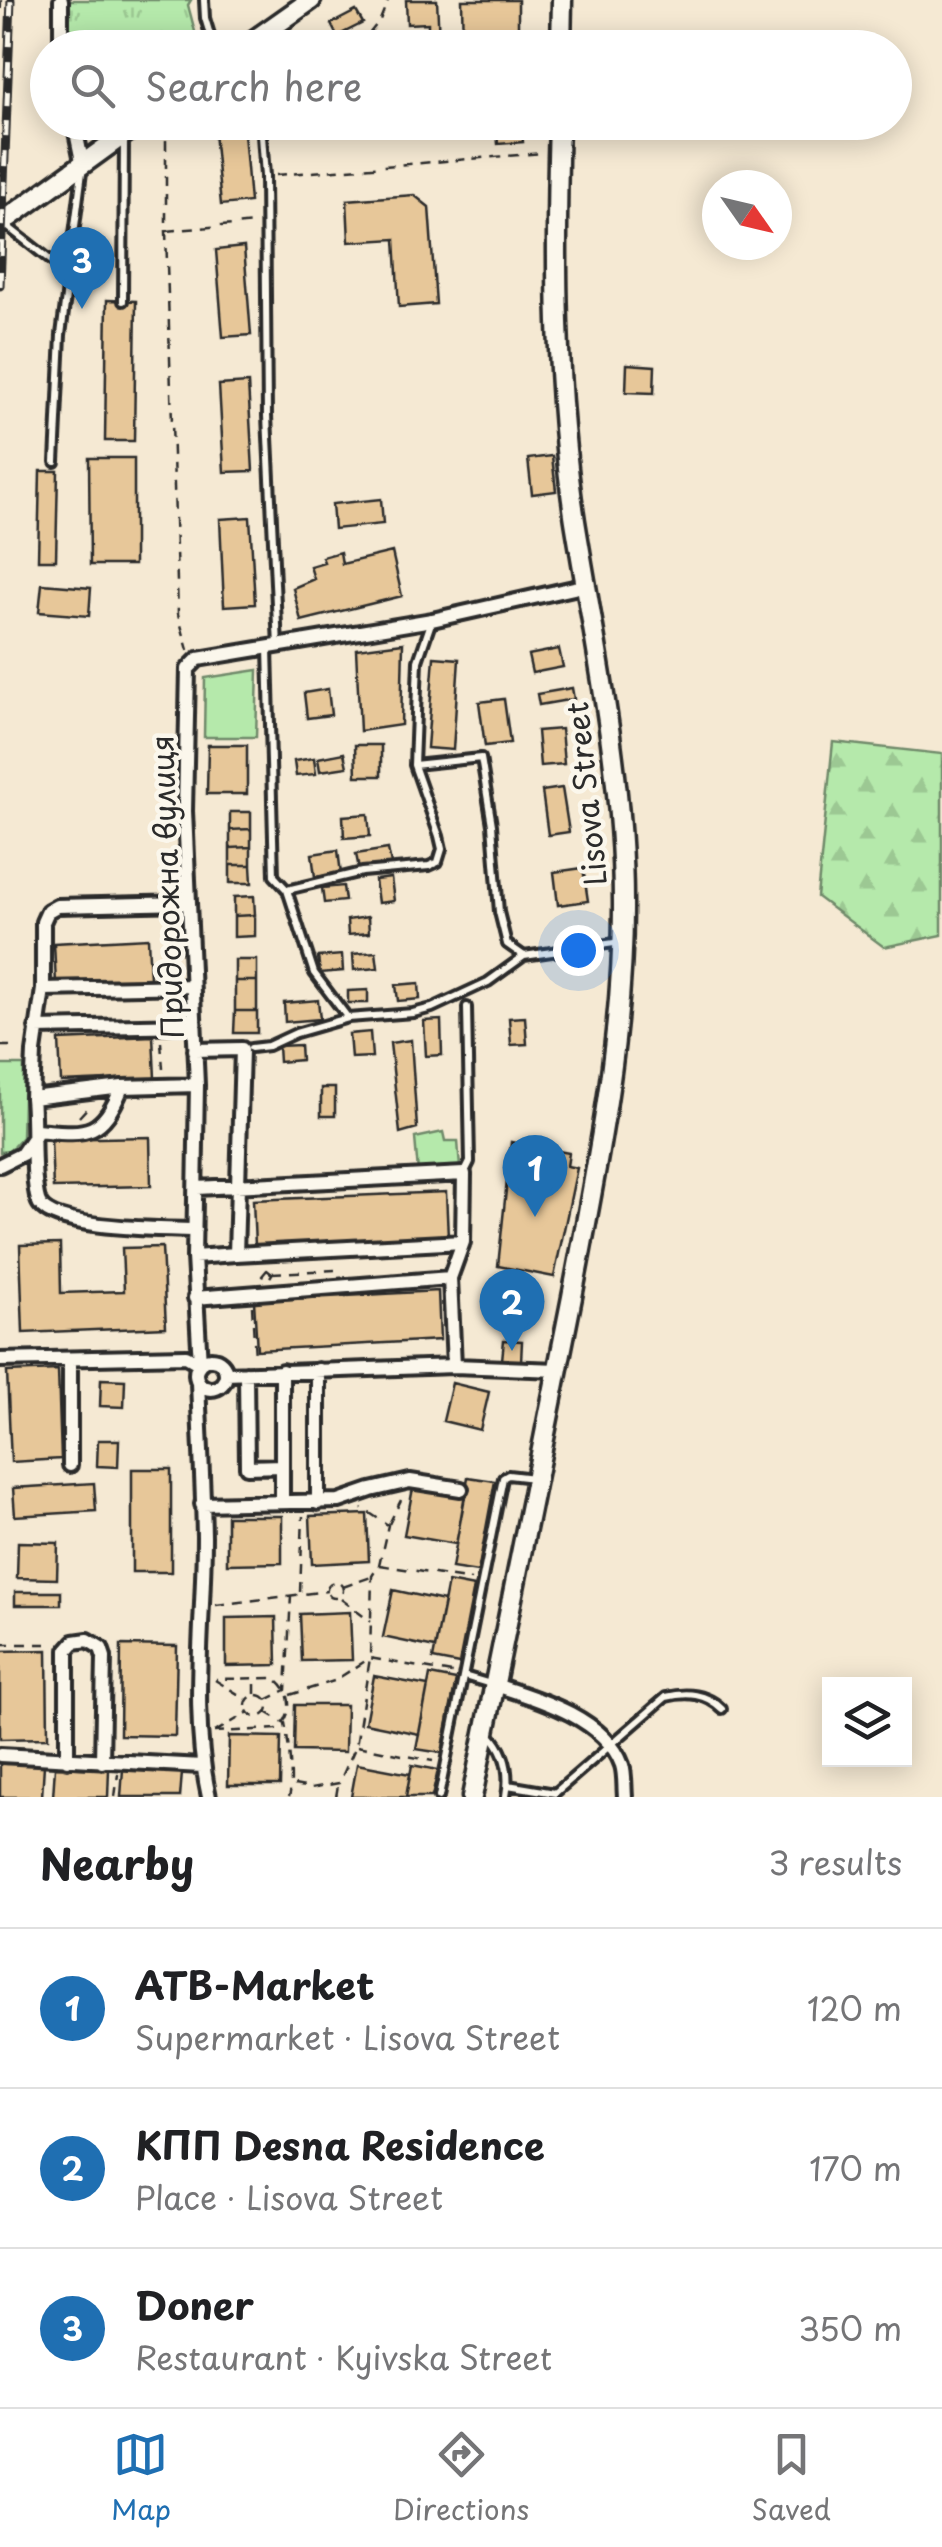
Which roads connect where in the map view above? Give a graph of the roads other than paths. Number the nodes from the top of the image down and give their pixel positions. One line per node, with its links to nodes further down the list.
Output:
1 (61, 0): 5 (street)
2 (204, 0): 6 (lane)
3 (311, 0): 7 (main road)
4 (562, 0): 8 (main road)
5 (62, 30)
6 (208, 30)
7 (269, 30)
8 (561, 30)
9 (78, 140): 14 (street)
10 (119, 140): 14 (main road)
11 (124, 140): 17 (lane)
12 (264, 140): 21 (lane)
13 (559, 140): 19 (main road, Lisova Street)
14 (83, 166): 15 (main road); 16 (lane)
15 (1, 224): 16 (lane)
16 (69, 275): 18 (lane)
17 (123, 300)
18 (55, 462)
19 (587, 585): 20 (street); 25 (main road, Lisova Street)
20 (432, 620): 21 (street); 22 (lane)
21 (273, 647): 23 (lane); 24 (street, Придорожна вулиця)
22 (414, 765): 23 (lane); 26 (lane)
23 (287, 890): 30 (lane)
24 (188, 903): 27 (street, Придорожна вулиця); 28 (street)
25 (623, 942): 26 (lane); 54 (main road, Lisova Street)
26 (524, 956): 30 (lane)
27 (192, 986): 28 (street); 31 (street, Придорожна вулиця)
28 (43, 989): 32 (street)
29 (467, 1007): 40 (lane)
30 (348, 1018): 33 (lane)
31 (193, 1025): 32 (street); 34 (street, Придорожна вулиця)
32 (36, 1028): 37 (street)
33 (251, 1048)
34 (195, 1050): 35 (street, Придорожна вулиця); 41 (street)
35 (197, 1085): 36 (street); 42 (street, Придорожна вулиця)
36 (122, 1087): 37 (street); 38 (street)
37 (32, 1098): 38 (street)
38 (35, 1133): 39 (street); 43 (street)
39 (0, 1165)
40 (464, 1174): 41 (street); 44 (street)
41 (239, 1186): 42 (street); 45 (street)
42 (197, 1188): 43 (street, Придорожна вулиця)
43 (195, 1230): 46 (street, Придорожна вулиця)
44 (463, 1242): 45 (street); 47 (street)
45 (236, 1254): 46 (street)
46 (194, 1257): 48 (street, Придорожна вулиця)
47 (450, 1278): 48 (street); 52 (street)
48 (196, 1298): 51 (street, Придорожна вулиця)
49 (70, 1359): 50 (street); 51 (street); 59 (street)
50 (0, 1360)
51 (200, 1364): 57 (street); 58 (street)
52 (454, 1366): 53 (street); 54 (street)
53 (318, 1370): 55 (street); 64 (street)
54 (558, 1370): 61 (main road, Lisova Street)
55 (282, 1371): 56 (street); 60 (street)
56 (251, 1373): 57 (street); 60 (street)
57 (226, 1374): 58 (street)
58 (198, 1382): 65 (street)
59 (70, 1465)
60 (282, 1466): 63 (street)
61 (535, 1478): 66 (lane); 67 (main road, Lisova Street)
62 (460, 1489): 64 (street)
63 (282, 1501): 64 (street); 65 (street)
64 (310, 1503)
65 (202, 1504): 74 (street)
66 (464, 1676): 67 (lane); 77 (lane)
67 (495, 1685): 69 (main road, Lisova Street); 70 (street)
68 (722, 1709): 70 (lane)
69 (485, 1730): 75 (lane); 78 (main road, Lisova Street)
70 (610, 1746): 75 (lane); 80 (street)
71 (0, 1756): 72 (street)
72 (67, 1760): 73 (street); 73 (street)
73 (102, 1762): 74 (street)
74 (202, 1766): 76 (street)
75 (508, 1784): 79 (lane)
76 (209, 1797)
77 (440, 1797)
78 (472, 1797)
79 (506, 1797)
80 (625, 1797)

